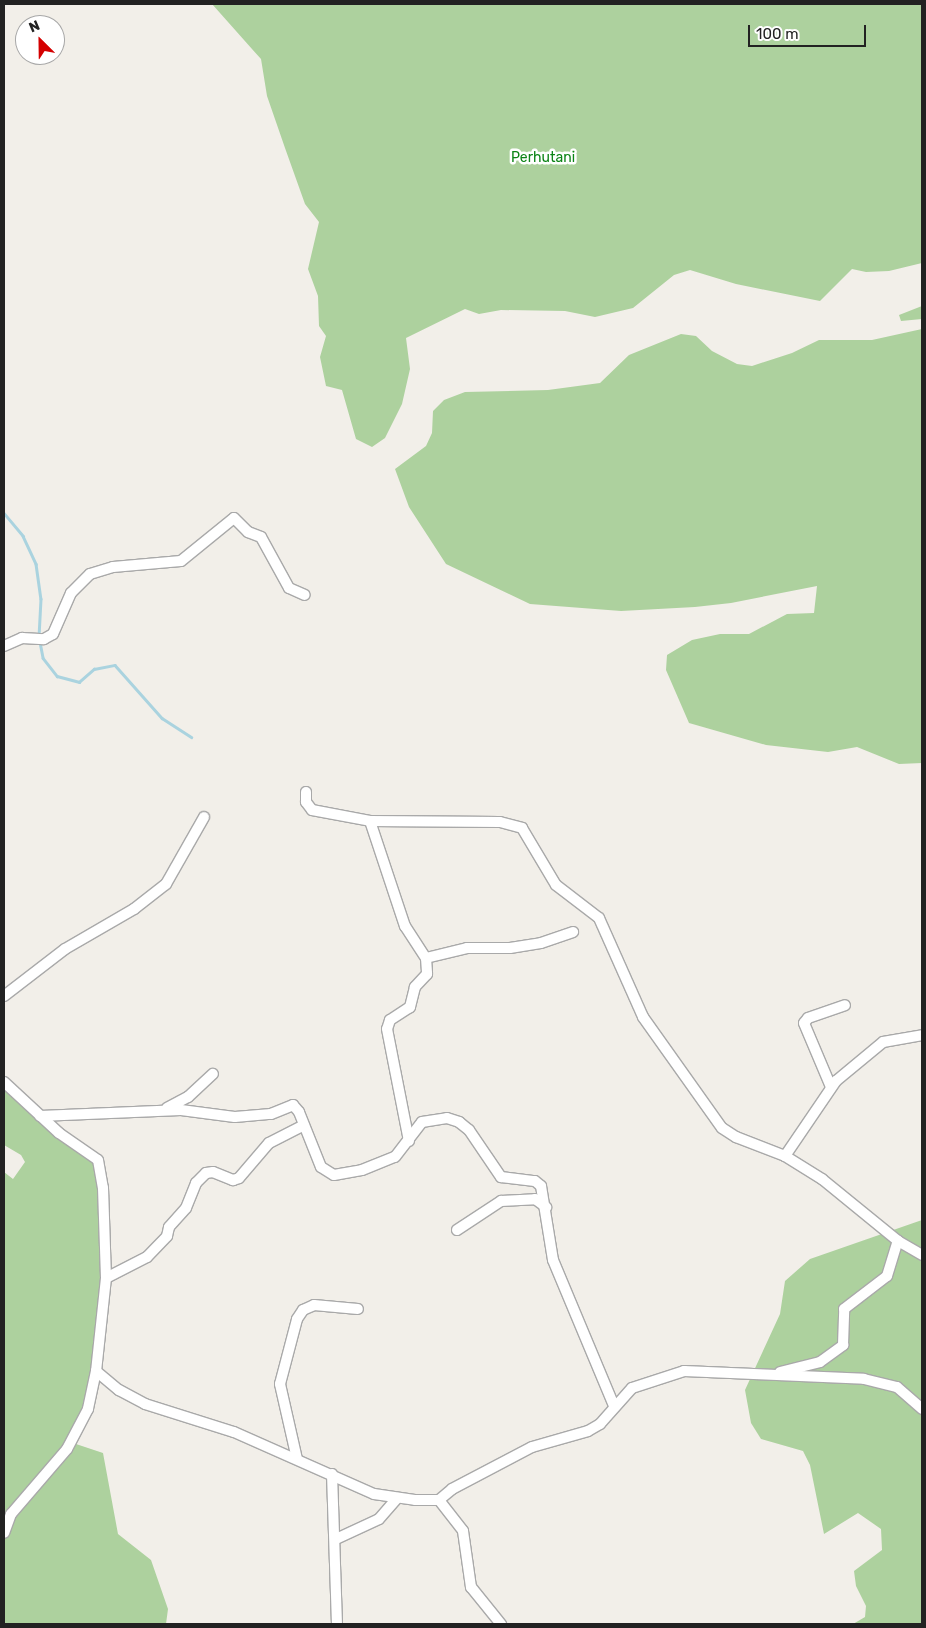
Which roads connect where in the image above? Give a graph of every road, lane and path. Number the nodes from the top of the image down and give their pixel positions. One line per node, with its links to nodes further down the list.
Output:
1 (305, 595): 2 (street)
2 (4, 646)
3 (306, 792): 5 (street)
4 (204, 817): 8 (street)
5 (370, 822): 7 (street); 18 (street)
6 (573, 932): 7 (street)
7 (426, 958): 17 (street)
8 (4, 996)
9 (845, 1005): 13 (street)
10 (922, 1034): 13 (street)
11 (213, 1074): 14 (street)
12 (4, 1082): 15 (street)
13 (831, 1087): 18 (street)
14 (161, 1110): 15 (street); 16 (street)
15 (40, 1116): 23 (street)
16 (304, 1124): 17 (street); 23 (street)
17 (410, 1141): 19 (street)
18 (785, 1156): 21 (street)
19 (546, 1207): 20 (street); 27 (street)
20 (457, 1230)
21 (898, 1241): 22 (street); 26 (street)
22 (922, 1255)
23 (106, 1278): 25 (street)
24 (358, 1309): 29 (street)
25 (96, 1371): 29 (street); 33 (street)
26 (757, 1375): 27 (street); 28 (street)
27 (614, 1406): 32 (street)
28 (922, 1409)
29 (297, 1459): 30 (street)
30 (332, 1474): 31 (street); 34 (street)
31 (397, 1498): 32 (street); 34 (street)
32 (439, 1500): 36 (street)
33 (4, 1533)
34 (336, 1539): 35 (street)
35 (337, 1624)
36 (501, 1624)

